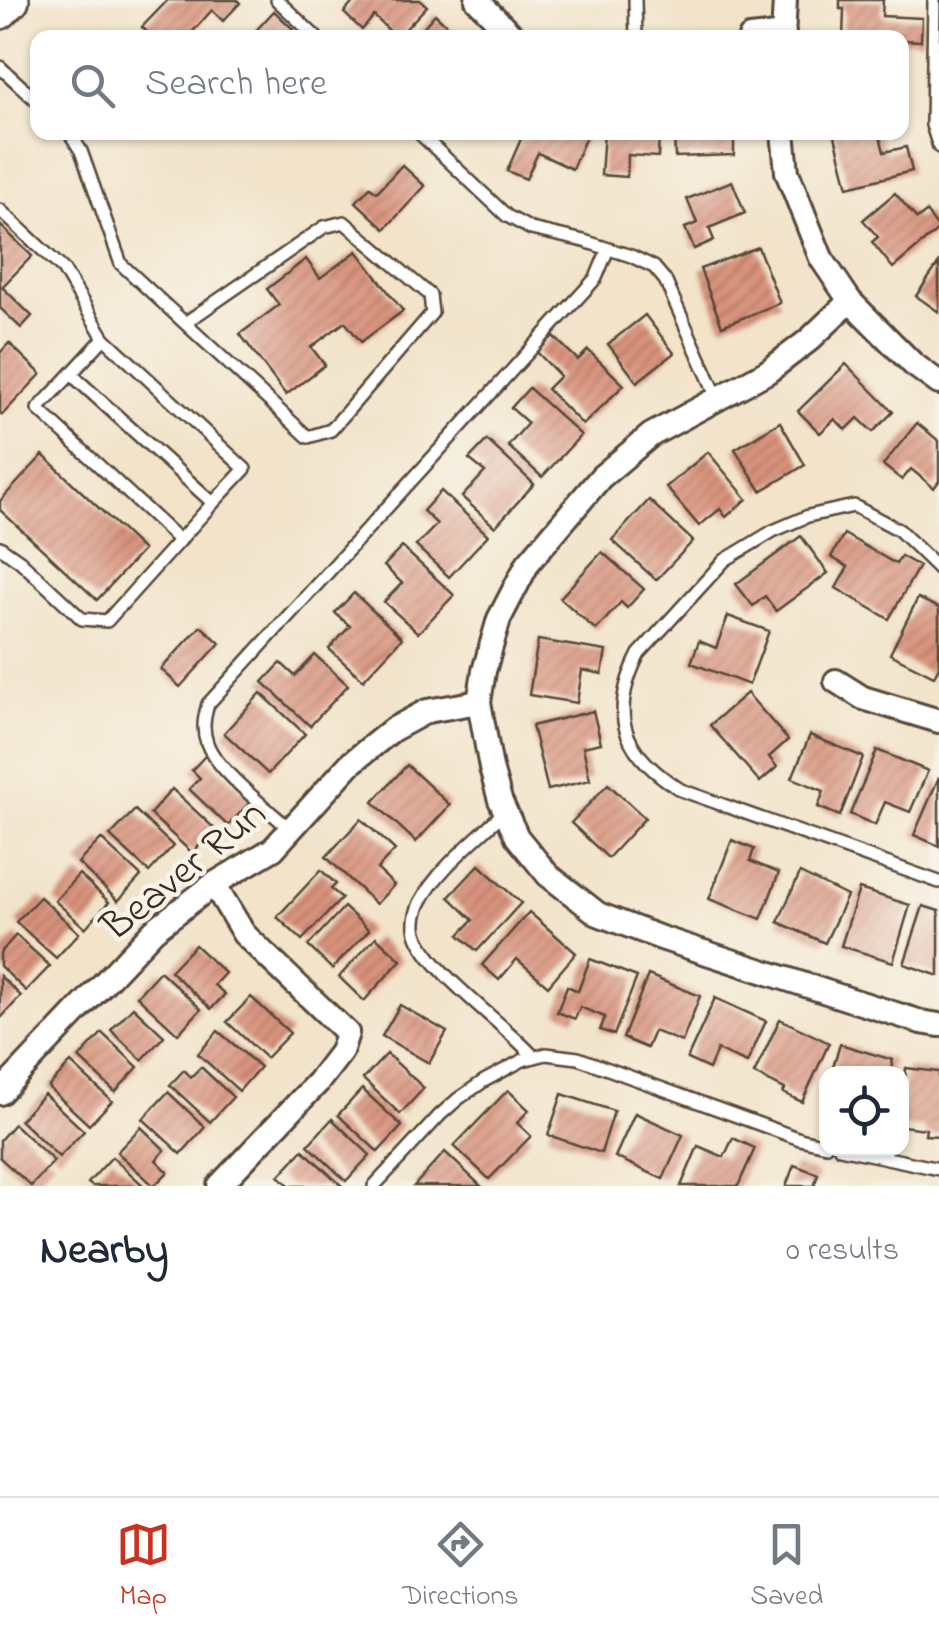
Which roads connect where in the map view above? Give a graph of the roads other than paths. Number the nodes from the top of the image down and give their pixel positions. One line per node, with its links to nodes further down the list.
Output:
1 (10, 0): 7 (main road)
2 (278, 0): 8 (lane)
3 (477, 0): 9 (street)
4 (635, 0): 10 (lane)
5 (785, 0): 11 (street)
6 (934, 0): 17 (lane)
7 (0, 11)
8 (309, 30)
9 (507, 30)
10 (636, 30)
11 (784, 30)
12 (0, 67): 13 (lane)
13 (30, 95)
14 (74, 140): 21 (lane)
15 (426, 140): 19 (lane)
16 (784, 140): 20 (street)
17 (939, 148)
18 (0, 210): 22 (lane)
19 (608, 249): 25 (lane); 34 (lane)
20 (850, 301): 24 (street); 25 (street)
21 (185, 323): 21 (lane)
22 (104, 338): 23 (lane); 26 (lane)
23 (70, 374): 26 (lane); 27 (lane)
24 (939, 384)
25 (718, 399): 31 (street)
26 (213, 503): 27 (lane)
27 (180, 541): 28 (lane)
28 (0, 547)
29 (939, 569): 35 (lane)
30 (836, 681): 32 (street)
31 (480, 702): 33 (street); 34 (street, Beaver Run)
32 (939, 721)
33 (505, 811): 37 (street); 38 (lane)
34 (291, 830): 36 (street, Beaver Run)
35 (939, 882)
36 (214, 884): 39 (street, Beaver Run); 43 (street)
37 (939, 1025)
38 (534, 1057): 40 (lane); 44 (lane)
39 (0, 1093)
40 (819, 1143)
41 (878, 1156): 42 (lane)
42 (939, 1169)
43 (219, 1186)
44 (374, 1186)

